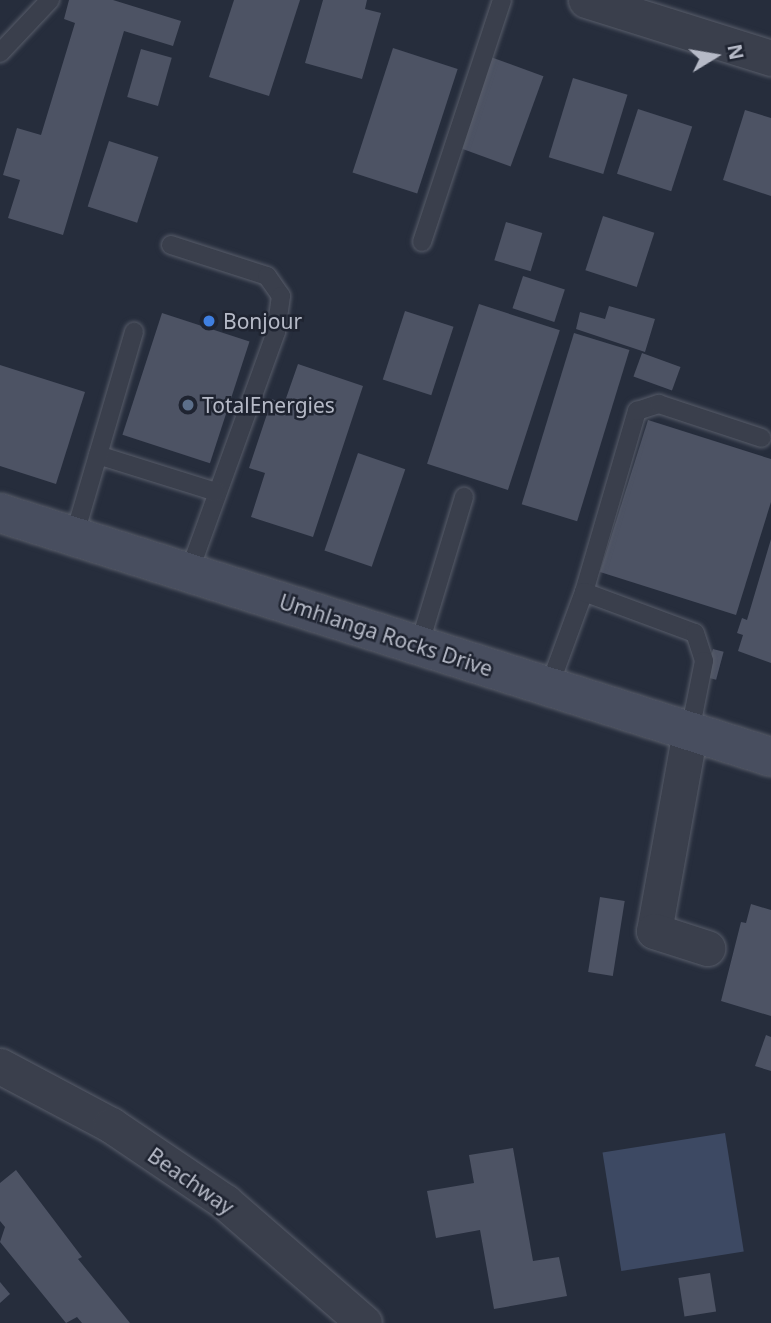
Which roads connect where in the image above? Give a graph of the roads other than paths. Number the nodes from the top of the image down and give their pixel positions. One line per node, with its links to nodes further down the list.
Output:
1 (50, 0): 4 (lane)
2 (502, 0): 6 (lane)
3 (586, 0): 5 (street)
4 (0, 53)
5 (771, 58)
6 (422, 242)
7 (171, 245): 11 (lane)
8 (134, 332): 10 (lane)
9 (762, 438): 16 (lane)
10 (98, 455): 11 (lane); 14 (lane)
11 (216, 492): 15 (lane)
12 (464, 496): 17 (lane)
13 (0, 513): 14 (main road, Umhlanga Rocks Drive)
14 (74, 537): 15 (main road, Umhlanga Rocks Drive)
15 (189, 572): 17 (main road, Umhlanga Rocks Drive)
16 (584, 592): 18 (lane); 19 (lane)
17 (419, 646): 18 (main road, Umhlanga Rocks Drive)
18 (549, 687): 19 (main road, Umhlanga Rocks Drive)
19 (690, 731): 20 (main road, Umhlanga Rocks Drive); 21 (street)
20 (771, 757)
21 (707, 948)
22 (0, 1066): 23 (street, Beachway)
23 (364, 1323)

